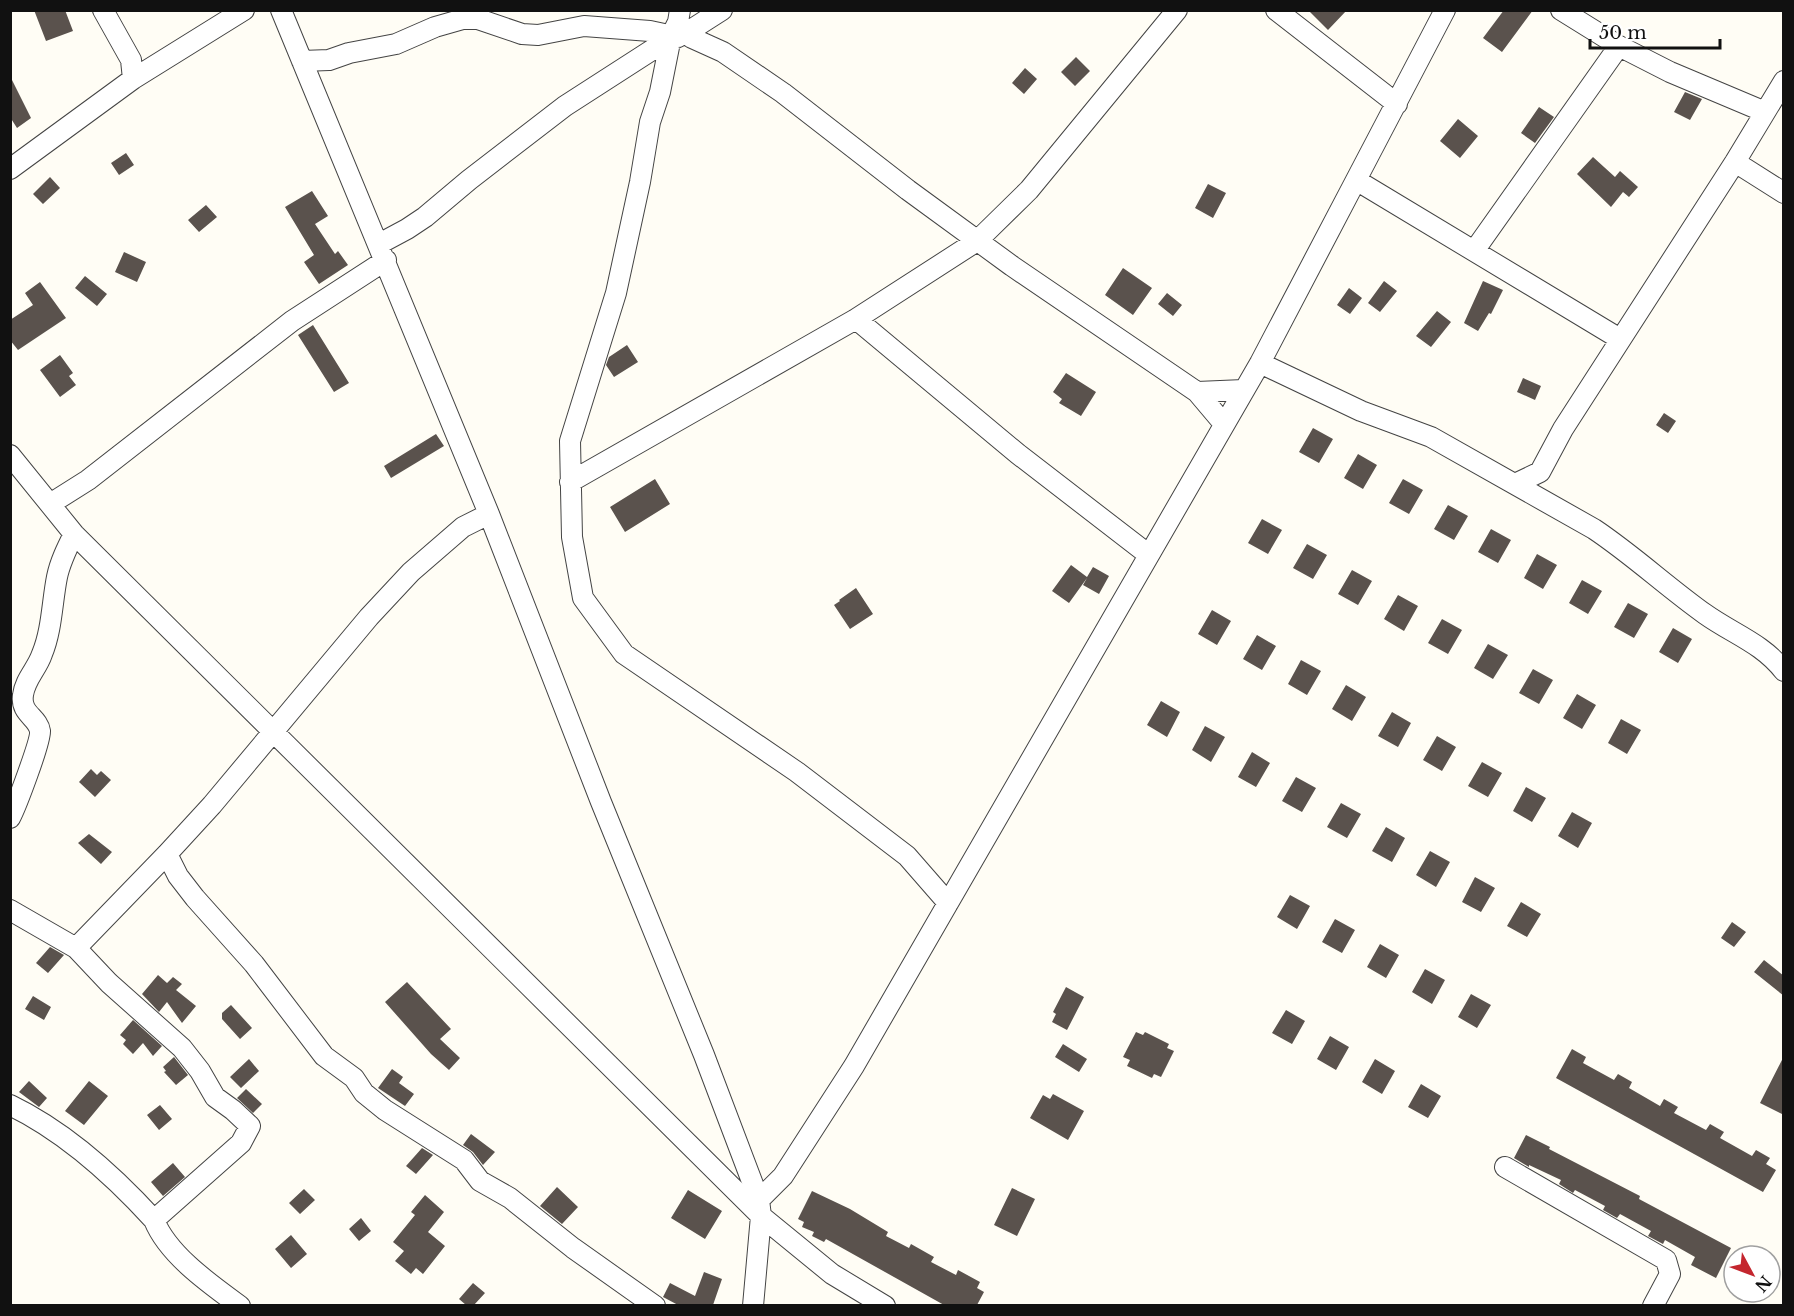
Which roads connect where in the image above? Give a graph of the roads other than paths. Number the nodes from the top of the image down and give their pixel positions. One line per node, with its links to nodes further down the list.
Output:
1 (103, 10): 14 (street)
2 (244, 10): 14 (street)
3 (281, 10): 13 (street)
4 (680, 10): 10 (street)
5 (1177, 10): 22 (street)
6 (1276, 10): 16 (street)
7 (1444, 10): 16 (street)
8 (1561, 10): 11 (street)
9 (710, 14): 10 (street); 12 (street)
10 (677, 41): 12 (street); 13 (street); 24 (street); 33 (street)
11 (1619, 46): 17 (street); 23 (street)
12 (723, 52): 22 (street)
13 (302, 61): 24 (street)
14 (132, 69): 19 (street)
15 (1784, 81): 17 (street)
16 (1397, 104): 20 (street)
17 (1765, 112): 18 (street)
18 (1735, 162): 21 (street); 26 (street)
19 (10, 169)
20 (1356, 180): 23 (street); 27 (street)
21 (1784, 193)
22 (977, 241): 25 (street); 29 (street)
23 (1474, 251): 26 (street)
24 (382, 252): 35 (street); 37 (street)
25 (856, 319): 33 (street); 39 (street)
26 (1620, 339): 32 (street)
27 (1260, 363): 28 (street); 34 (street)
28 (1244, 390): 29 (street); 30 (street)
29 (1197, 392): 30 (street)
30 (1224, 424): 39 (street)
31 (10, 455): 35 (street)
32 (1540, 472): 34 (street); 36 (street)
33 (570, 482): 45 (street)
34 (1515, 484): 36 (street)
35 (50, 504): 38 (street)
36 (1553, 506): 40 (street)
37 (489, 514): 42 (street); 50 (street)
38 (74, 534): 42 (street); 43 (street)
39 (1149, 555): 45 (street)
40 (1775, 647): 41 (street)
41 (1784, 671)
42 (272, 732): 44 (street); 50 (street)
43 (10, 818)
44 (167, 854): 47 (street); 53 (street)
45 (948, 903): 50 (street)
46 (10, 910): 47 (street)
47 (76, 948): 51 (street)
48 (10, 1106): 51 (street)
49 (1505, 1167): 56 (street)
50 (760, 1208): 54 (street); 55 (street)
51 (154, 1220): 52 (street)
52 (240, 1305)
53 (656, 1305)
54 (753, 1305)
55 (885, 1305)
56 (1653, 1305)

